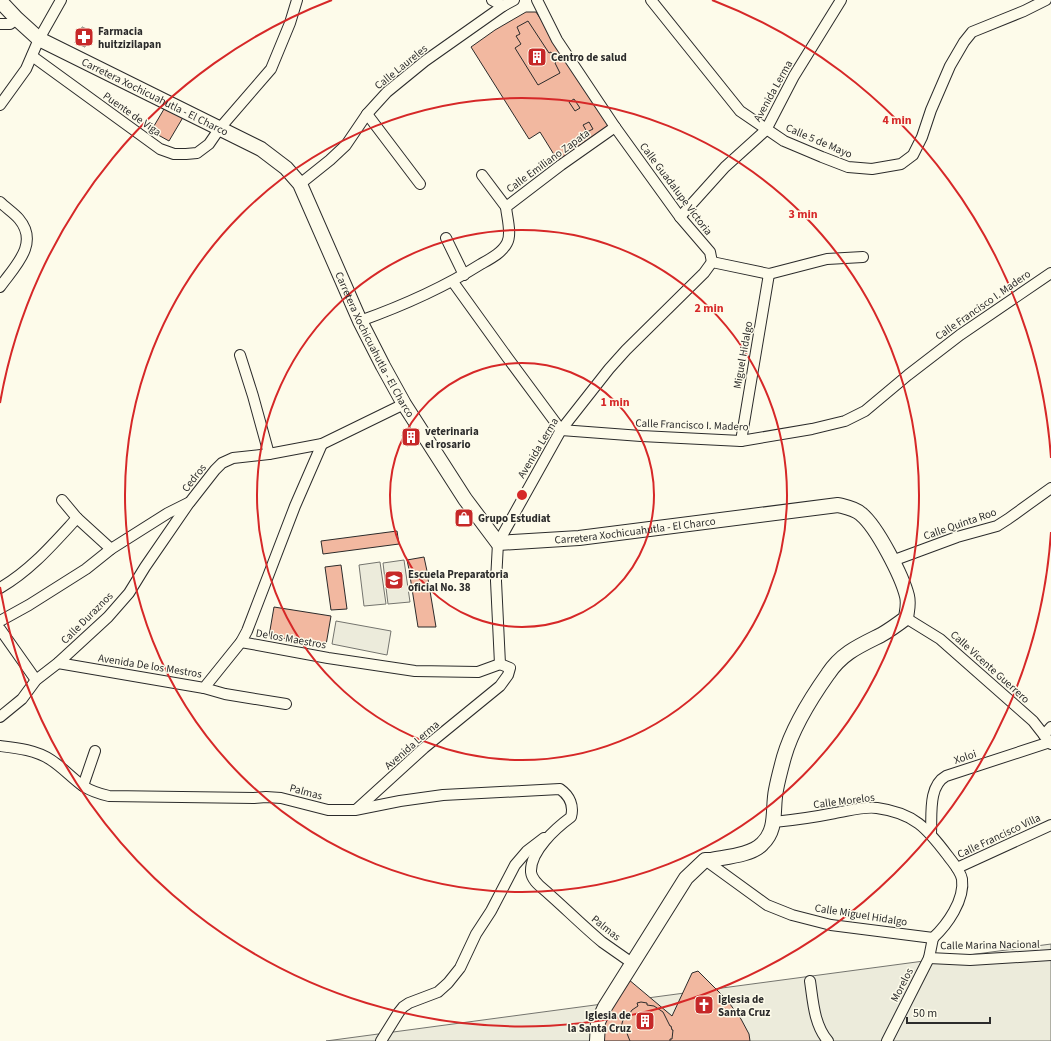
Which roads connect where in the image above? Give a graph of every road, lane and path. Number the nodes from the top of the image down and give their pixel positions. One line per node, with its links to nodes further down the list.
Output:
1 (61, 0): 13 (street)
2 (298, 0): 18 (street, Puente de Viga)
3 (492, 0): 10 (street)
4 (514, 0): 10 (street, Calle Laureles)
5 (537, 0): 17 (street, Calle Guadalupe Victoria)
6 (651, 0): 19 (street, Calle 5 de Mayo)
7 (841, 0): 19 (street, Avenida Lerma)
8 (1046, 0): 19 (street, Calle 5 de Mayo)
9 (0, 2): 11 (main road, Carretera Xochicuahutla - El Charco)
10 (504, 6): 16 (street, Calle Laureles)
11 (17, 19): 12 (street); 13 (main road, Carretera Xochicuahutla - El Charco)
12 (0, 24)
13 (40, 39): 14 (street); 18 (main road, Carretera Xochicuahutla - El Charco)
14 (32, 56): 15 (street); 18 (street, Puente de Viga)
15 (0, 105)
16 (367, 114): 21 (street, Calle Laureles); 22 (street)
17 (614, 127): 24 (street, Calle Emiliano Zapata); 25 (street, Calle Guadalupe Victoria)
18 (220, 128): 21 (main road, Carretera Xochicuahutla - El Charco)
19 (766, 130): 25 (street, Avenida Lerma)
20 (482, 175): 24 (street)
21 (300, 184): 34 (main road, Carretera Xochicuahutla - El Charco)
22 (420, 184)
23 (0, 202): 33 (street)
24 (506, 207): 31 (street, Calle Emiliano Zapata)
25 (680, 217): 28 (street, Calle Guadalupe Victoria)
26 (446, 238): 31 (street)
27 (863, 256): 30 (street)
28 (712, 262): 30 (street); 37 (street, Avenida Lerma)
29 (1051, 272): 38 (street, Calle Francisco I. Madero)
30 (769, 274): 38 (street, Miguel Hidalgo)
31 (464, 275): 32 (street, Calle Emiliano Zapata)
32 (453, 282): 34 (street, Calle Emiliano Zapata); 37 (street)
33 (0, 287)
34 (360, 321): 36 (main road, Carretera Xochicuahutla - El Charco)
35 (240, 355): 40 (street)
36 (404, 404): 39 (street, Cedros); 45 (main road, Carretera Xochicuahutla - El Charco)
37 (562, 430): 38 (street, Calle Francisco I. Madero); 45 (street, Avenida Lerma)
38 (741, 441)
39 (322, 444): 40 (street, Cedros); 52 (street, De los Maestros)
40 (269, 454): 43 (street, Cedros)
41 (1051, 488): 47 (street, Calle Quinta Roo)
42 (62, 500): 44 (street)
43 (190, 502): 46 (street, Cedros); 53 (street, Calle Duraznos)
44 (77, 518): 46 (street); 48 (street)
45 (498, 543): 47 (main road, Carretera Xochicuahutla - El Charco); 54 (street, Avenida Lerma)
46 (111, 549): 50 (street, Cedros)
47 (892, 561): 49 (main road, Carretera Xochicuahutla - El Charco)
48 (0, 588)
49 (906, 618): 59 (street, Calle Vicente Guerrero); 64 (main road)
50 (0, 621)
51 (0, 629): 55 (street)
52 (241, 642): 54 (street, De los Maestros); 56 (street, Avenida De los Mestros)
53 (58, 663): 55 (street, Calle Duraznos); 56 (street, Avenida De los Mestros)
54 (500, 664): 63 (street, Avenida Lerma)
55 (36, 680): 58 (street, Calle Duraznos)
56 (204, 688): 57 (street)
57 (286, 704)
58 (0, 717)
59 (1049, 737): 66 (street, Xoloi)
60 (0, 746): 62 (street, Palmas)
61 (95, 752): 62 (street)
62 (83, 786): 63 (street, Palmas)
63 (355, 810): 67 (street, Palmas)
64 (774, 822): 66 (street, Calle Morelos); 68 (main road)
65 (1051, 825): 69 (street, Calle Francisco Villa)
66 (931, 833): 69 (street, Calle Morelos)
67 (550, 835): 73 (street, Palmas); 75 (street, Palmas)
68 (705, 860): 70 (street, Calle Miguel Hidalgo); 73 (main road)
69 (957, 868): 70 (street, Calle Morelos)
70 (933, 938): 72 (street, Morelos)
71 (1051, 956): 72 (street, Calle Marina Nacional)
72 (929, 958): 78 (street, Morelos)
73 (632, 963): 76 (main road)
74 (810, 981): 77 (street)
75 (381, 1041)
76 (597, 1041)
77 (828, 1041)
78 (887, 1041)

